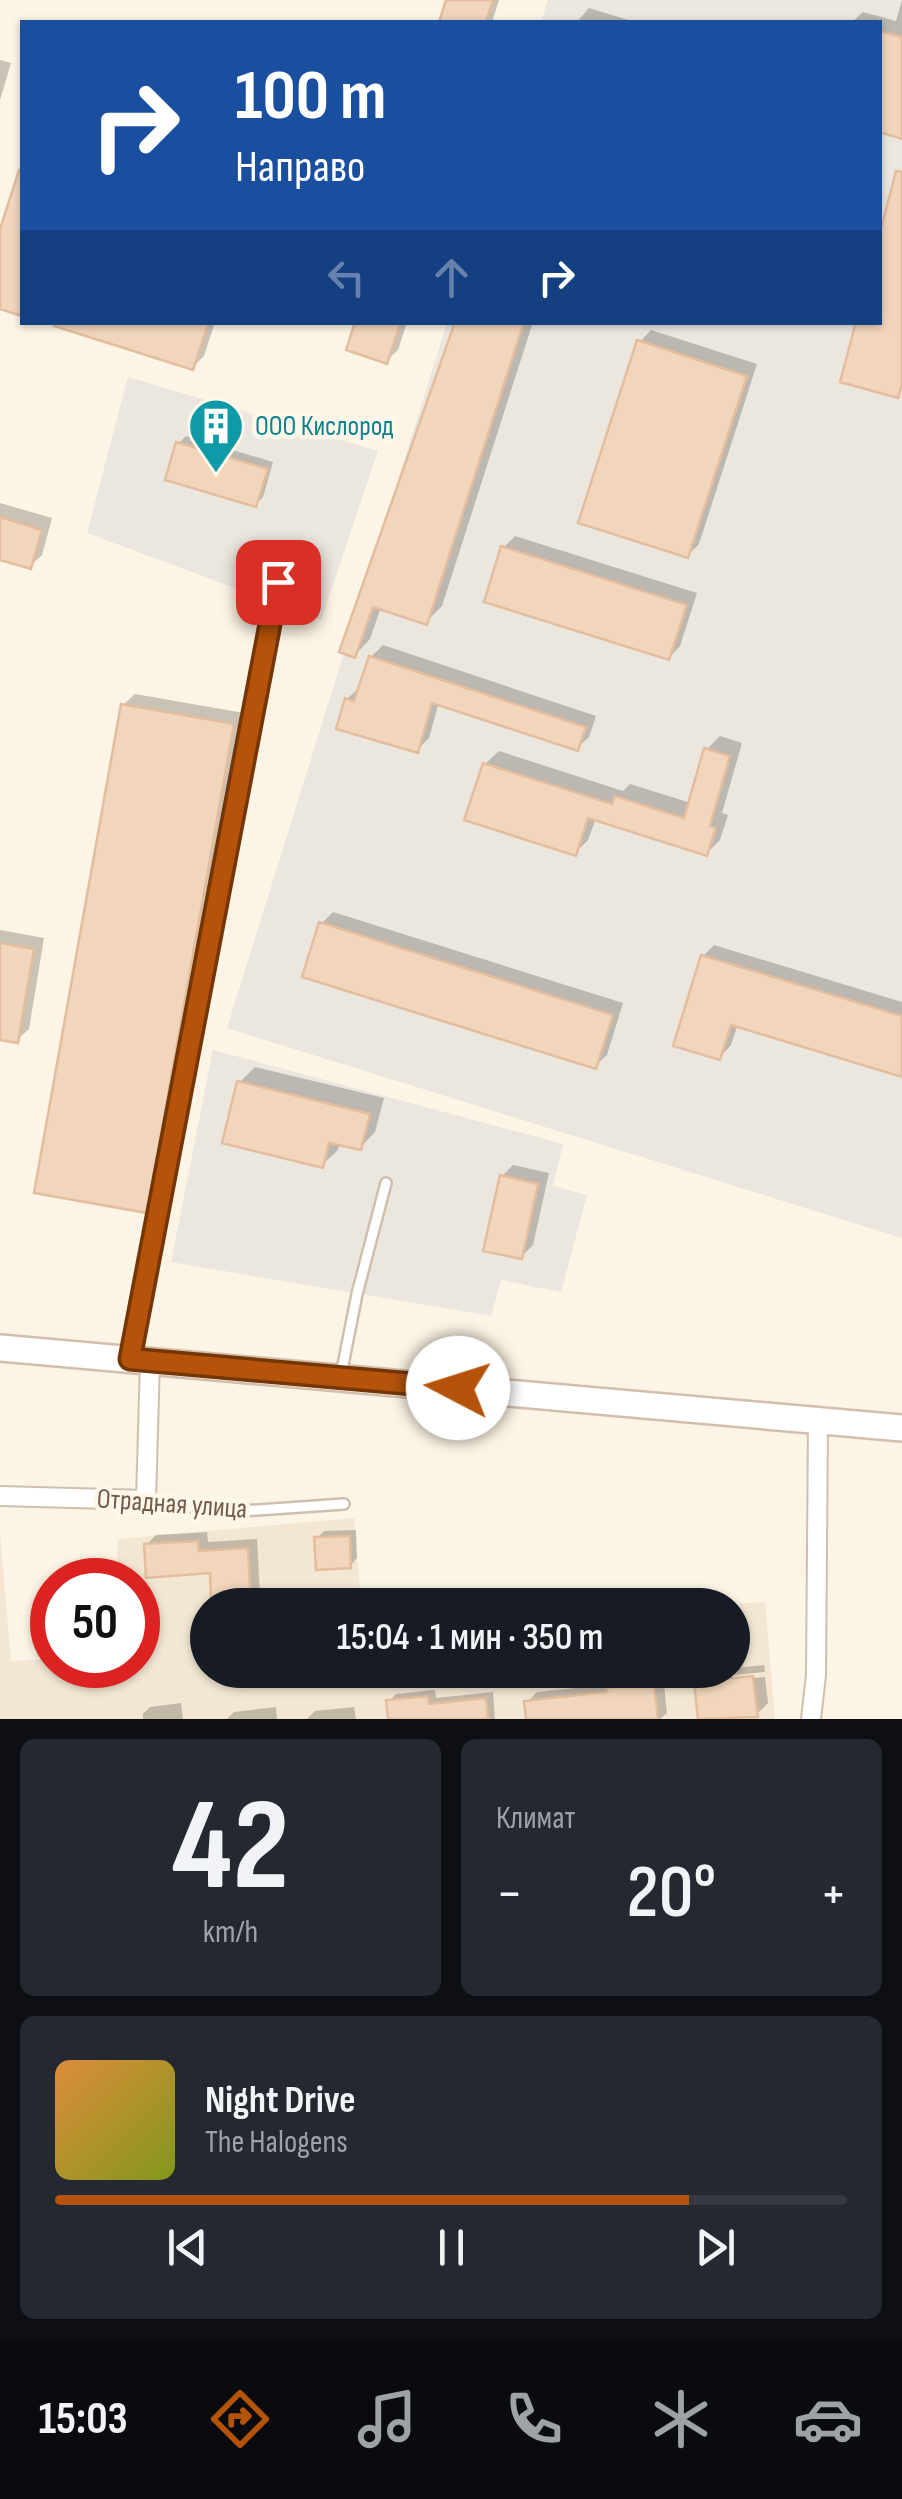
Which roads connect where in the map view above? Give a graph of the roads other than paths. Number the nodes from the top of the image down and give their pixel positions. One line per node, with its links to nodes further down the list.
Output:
1 (278, 582): 4 (lane)
2 (386, 1183): 5 (lane)
3 (0, 1348): 4 (main road)
4 (140, 1360): 5 (main road); 9 (street)
5 (340, 1378): 6 (main road)
6 (818, 1421): 7 (main road); 11 (street)
7 (902, 1428)
8 (0, 1496): 9 (street, Отрадная улица)
9 (146, 1500): 10 (lane, Отрадная улица)
10 (344, 1504)
11 (810, 1719)

